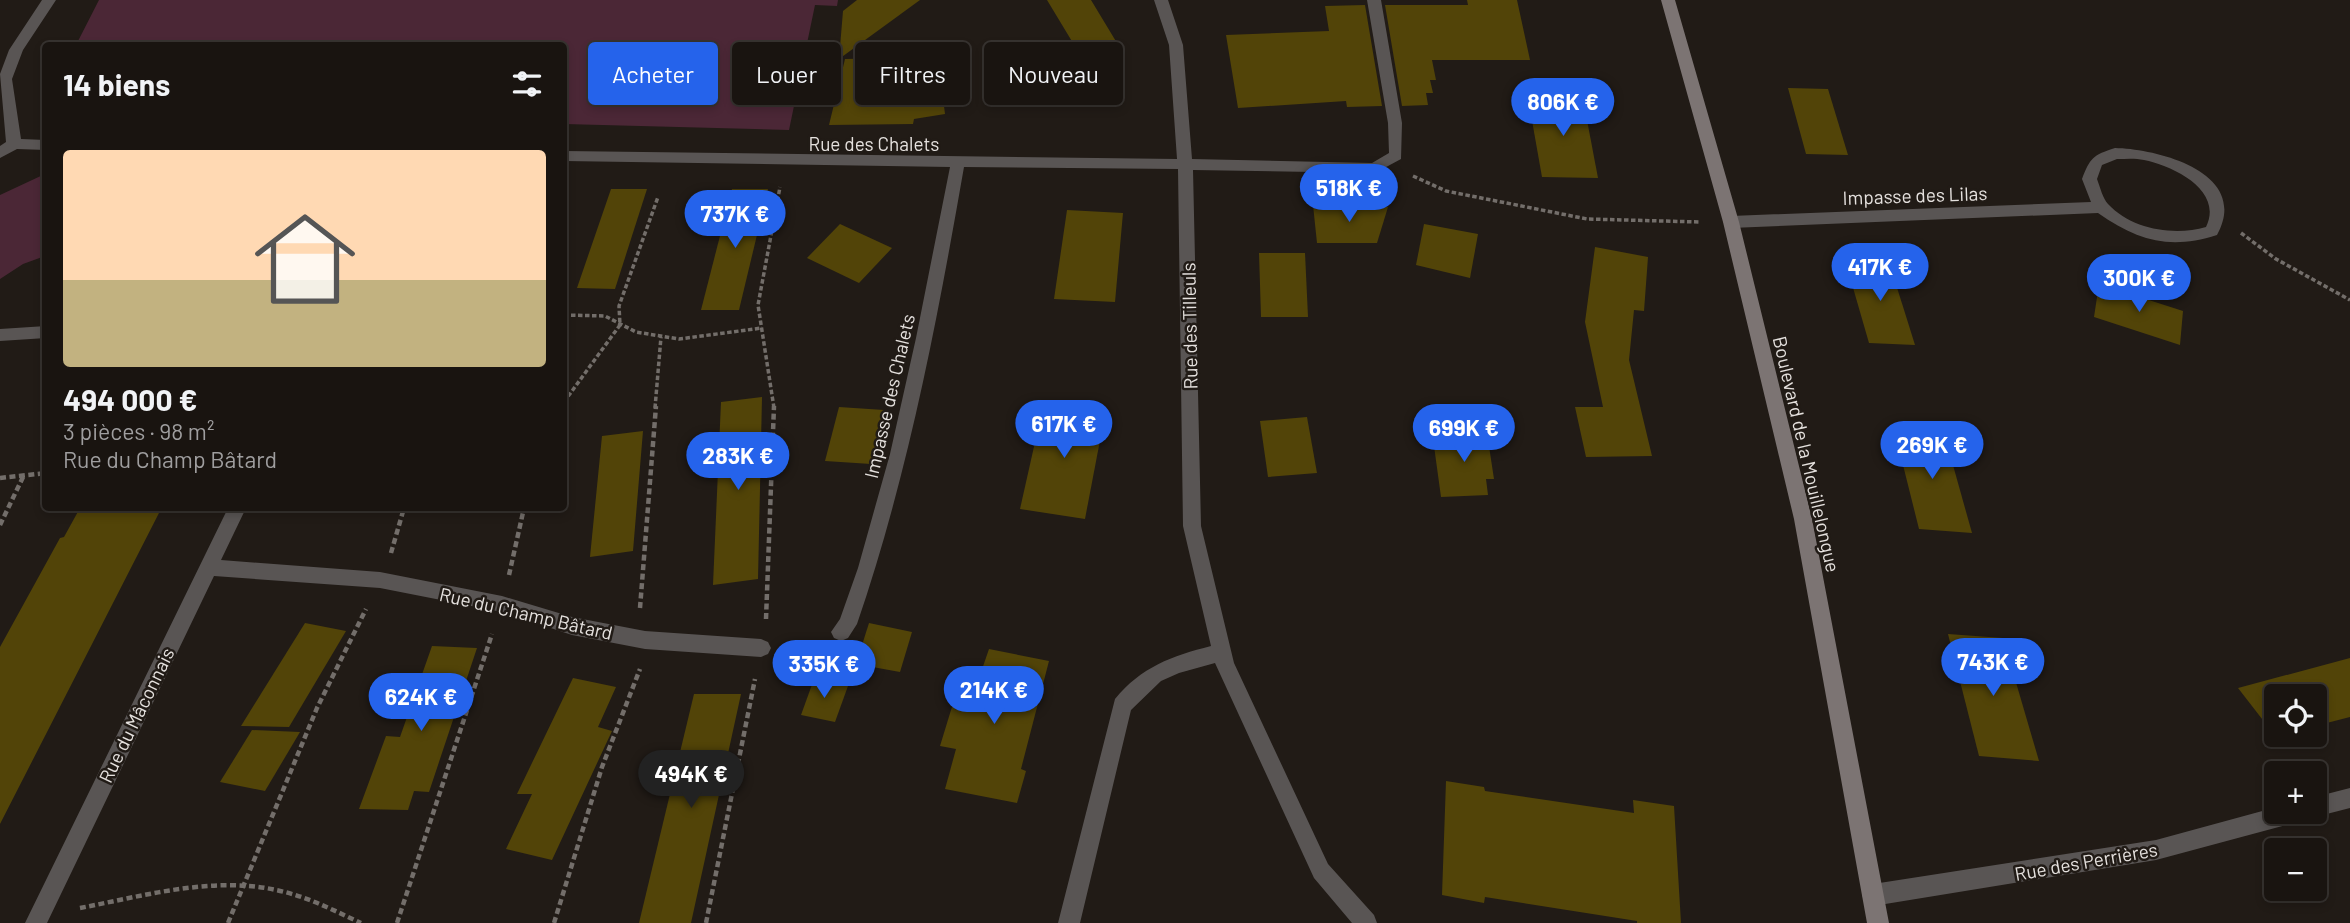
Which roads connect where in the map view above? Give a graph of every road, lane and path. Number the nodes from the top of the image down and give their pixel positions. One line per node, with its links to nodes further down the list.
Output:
1 (49, 0): 5 (street)
2 (1161, 0): 11 (street, Rue des Tilleuls)
3 (1374, 0): 12 (street)
4 (1668, 0): 16 (main road, Boulevard de la Mouillelongue)
5 (14, 144): 6 (street); 7 (street)
6 (42, 145)
7 (0, 153)
8 (567, 156): 9 (street, Rue des Chalets)
9 (785, 162): 10 (street, Rue des Chalets); 20 (path)
10 (958, 162): 11 (street, Rue des Chalets); 34 (street, Impasse des Chalets)
11 (1185, 162): 12 (street, Rue des Chalets); 36 (street, Rue des Tilleuls)
12 (1383, 163): 16 (path)
13 (658, 197): 19 (path)
14 (2101, 207): 15 (street); 15 (street); 16 (street, Impasse des Lilas)
15 (2218, 216): 17 (path)
16 (1731, 222): 41 (main road, Boulevard de la Mouillelongue)
17 (2350, 300)
18 (567, 315): 19 (path)
19 (620, 325): 20 (path); 23 (path)
20 (762, 328): 35 (path)
21 (42, 332): 22 (street)
22 (0, 335)
23 (567, 397)
24 (42, 473): 25 (path)
25 (24, 475): 26 (path); 30 (path)
26 (0, 478)
27 (236, 511): 31 (street, Rue du Mâconnais)
28 (403, 511): 32 (path)
29 (523, 511): 33 (path)
30 (0, 525)
31 (208, 567): 32 (street, Rue du Champ Bâtard); 42 (street, Rue du Mâconnais)
32 (380, 580): 33 (street, Rue du Champ Bâtard); 40 (path)
33 (502, 604): 35 (street, Rue du Champ Bâtard); 45 (path)
34 (841, 632): 35 (path)
35 (761, 648): 46 (path)
36 (1222, 652): 47 (street); 48 (street, Rue des Tilleuls)
37 (2350, 798): 38 (street)
38 (2327, 804)
39 (2264, 821): 41 (street, Rue des Perrières)
40 (243, 885): 42 (path); 43 (path); 44 (path)
41 (1873, 895): 49 (main road, Boulevard de la Mouillelongue)
42 (38, 920)
43 (228, 923)
44 (361, 923)
45 (397, 923)
46 (706, 923)
47 (1069, 923)
48 (1366, 923)
49 (1878, 923)

